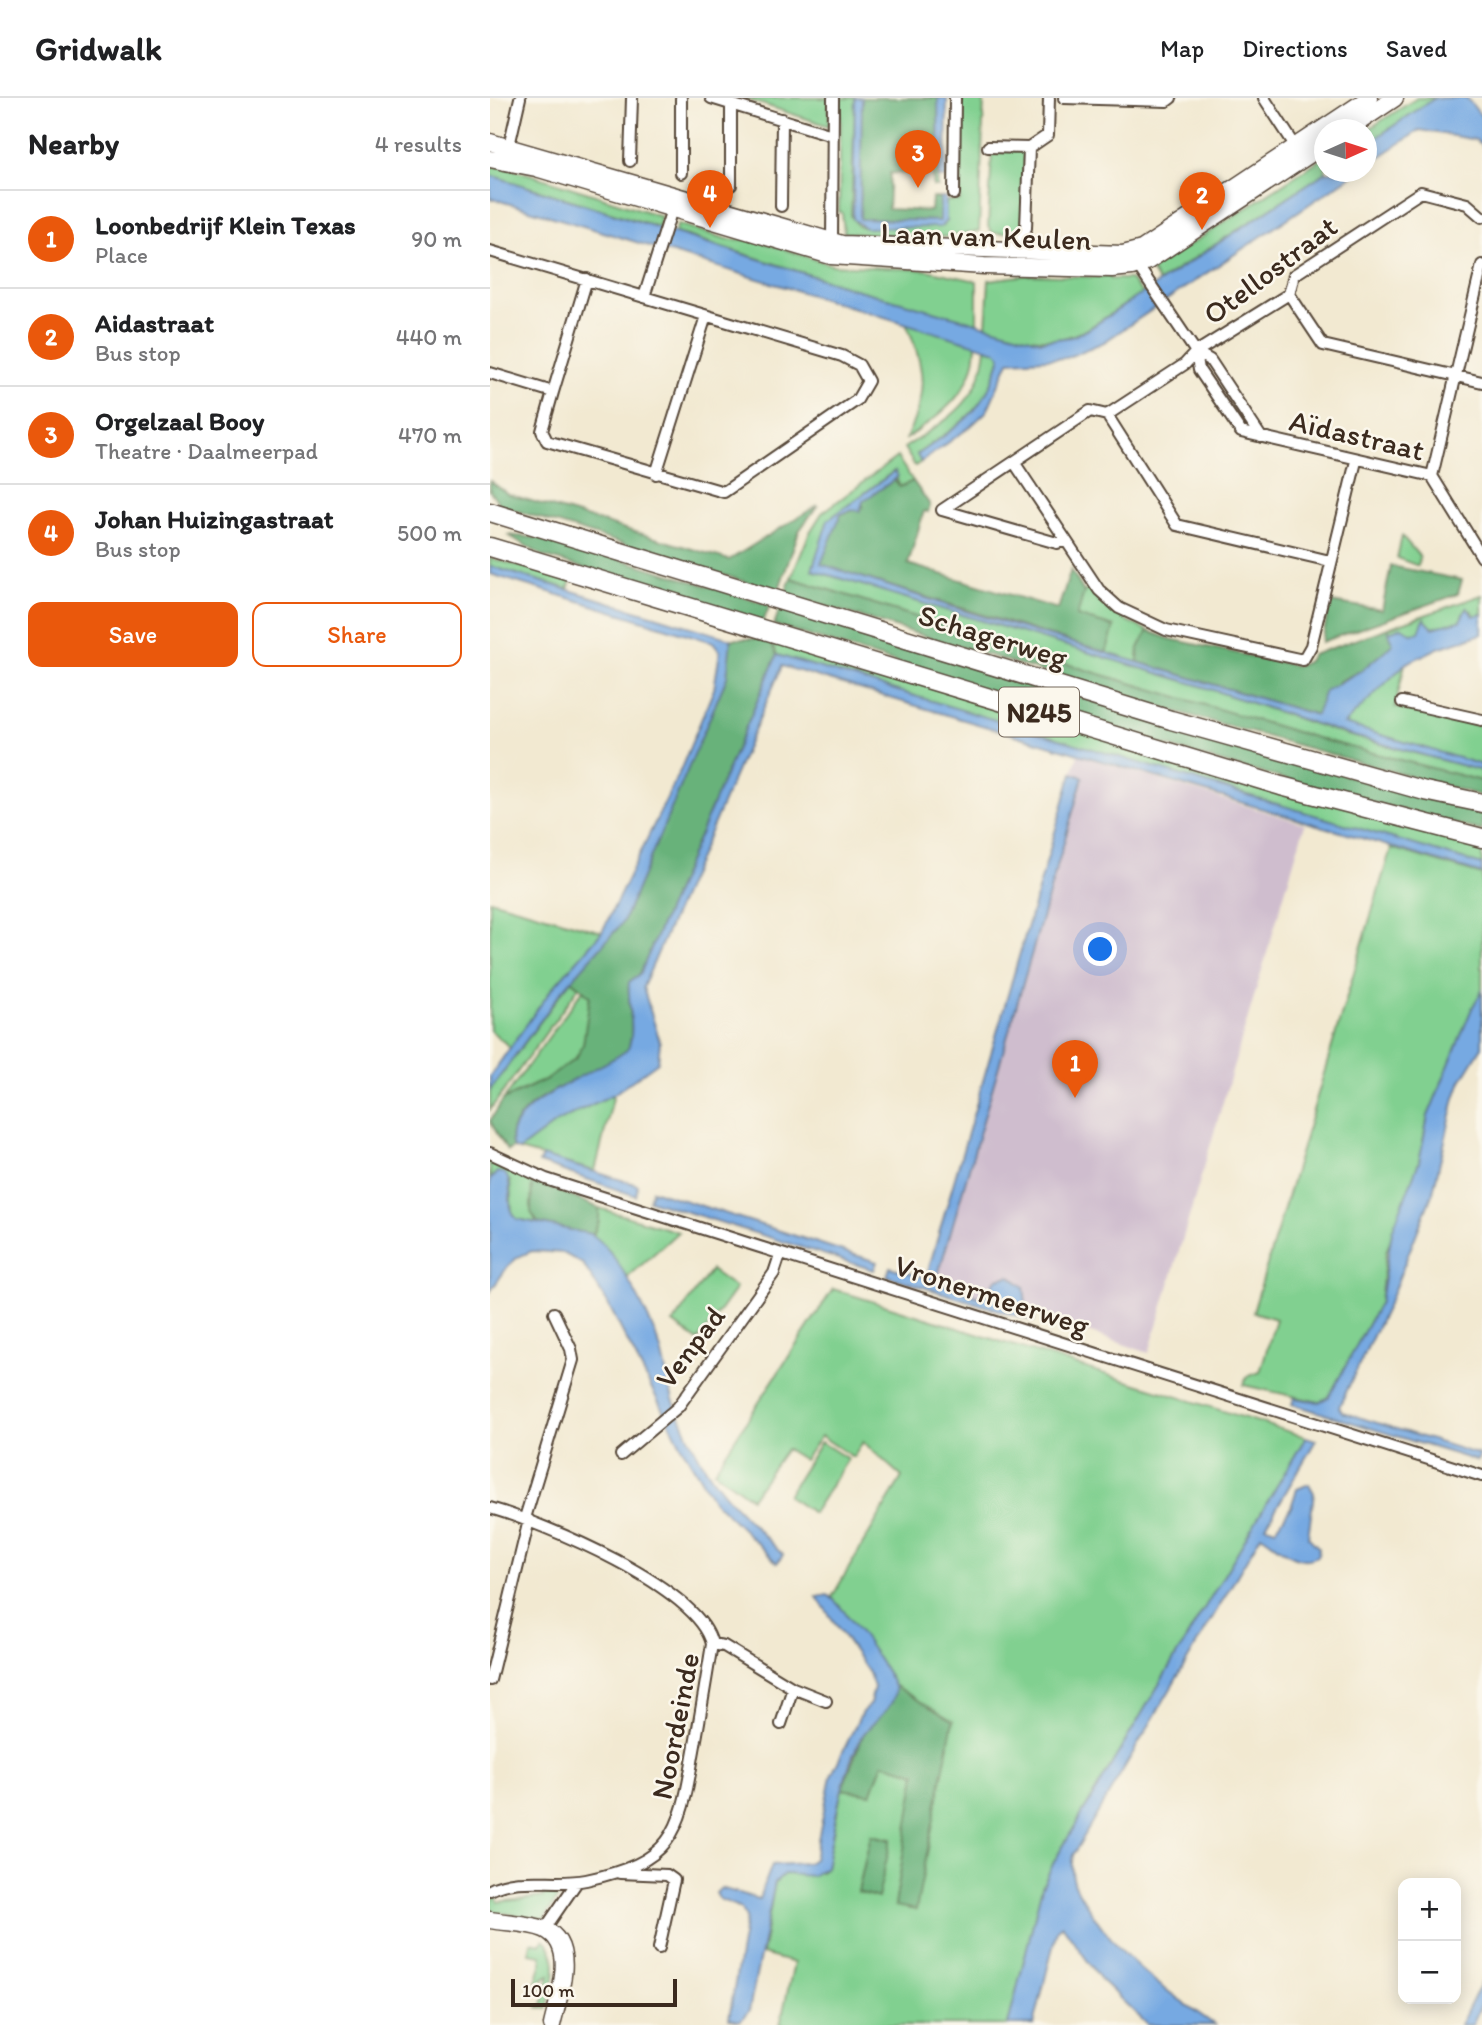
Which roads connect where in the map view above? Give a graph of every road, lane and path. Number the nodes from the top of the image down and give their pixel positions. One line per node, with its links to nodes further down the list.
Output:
1 (520, 98): 22 (street)
2 (632, 98): 23 (street)
3 (681, 98): 24 (street)
4 (711, 98): 13 (street)
5 (833, 98): 16 (street)
6 (955, 98): 26 (street)
7 (1049, 98): 19 (street)
8 (1065, 98): 9 (street)
9 (1171, 98)
10 (1264, 98): 21 (street)
11 (1369, 98): 21 (street, Laan van Keulen)
12 (1395, 98): 15 (street)
13 (731, 104): 14 (street); 25 (street)
14 (782, 119): 16 (street); 28 (street)
15 (1364, 119)
16 (832, 135): 31 (street)
17 (490, 142): 22 (street, Laan van Keulen)
18 (989, 148): 19 (street)
19 (1029, 148): 30 (street)
20 (1314, 148): 21 (street, Laan van Keulen)
21 (1299, 153): 33 (street, Laan van Keulen)
22 (501, 155): 27 (street, Laan van Keulen)
23 (630, 161)
24 (681, 173)
25 (731, 185)
26 (954, 194)
27 (674, 202): 31 (street, Laan van Keulen); 37 (street)
28 (781, 206)
29 (1482, 216): 36 (street, Otellostraat)
30 (1017, 245)
31 (831, 249): 33 (street, Laan van Keulen)
32 (490, 251): 35 (street)
33 (1135, 259): 39 (street, Aïdastraat)
34 (1482, 265): 41 (street)
35 (587, 279): 37 (street); 43 (street)
36 (1289, 294): 39 (street, Otellostraat); 41 (street)
37 (645, 297): 38 (street)
38 (706, 316): 47 (street); 47 (street)
39 (1196, 352): 44 (street, Otellostraat); 45 (street, Aïdastraat)
40 (490, 373): 43 (street)
41 (1458, 376): 42 (street); 48 (street)
42 (1482, 382)
43 (553, 392): 47 (street)
44 (1107, 415): 46 (street); 53 (street)
45 (1356, 461): 48 (street, Aïdastraat); 53 (street)
46 (1014, 462): 50 (street); 50 (street)
47 (656, 474)
48 (1432, 477): 52 (street, Aïdastraat)
49 (490, 512): 56 (main road, Schagerweg / N245)
50 (1066, 540): 53 (street)
51 (490, 547): 57 (main road, Schagerweg / N245)
52 (1481, 552)
53 (1330, 561)
54 (1402, 702): 55 (street)
55 (1482, 720)
56 (1482, 803)
57 (1482, 838)
58 (490, 1153): 59 (street, Vronermeerweg)
59 (780, 1255): 61 (street, Venpad); 62 (street, Vronermeerweg)
60 (554, 1313): 64 (street)
61 (621, 1455)
62 (1482, 1476)
63 (490, 1508): 64 (street)
64 (527, 1519): 65 (street); 66 (street)
65 (712, 1644): 67 (street, Noordeinde); 70 (street, Noordeinde)
66 (490, 1680)
67 (793, 1688): 68 (street, Noordeinde); 69 (street)
68 (827, 1701)
69 (781, 1724)
70 (617, 1873): 71 (street, Noordeinde); 75 (street, Noordeinde)
71 (577, 1882): 72 (street, Noordeinde); 74 (street)
72 (490, 1890)
73 (490, 1920): 74 (street)
74 (544, 1930): 76 (street)
75 (659, 1948)
76 (552, 2025)

